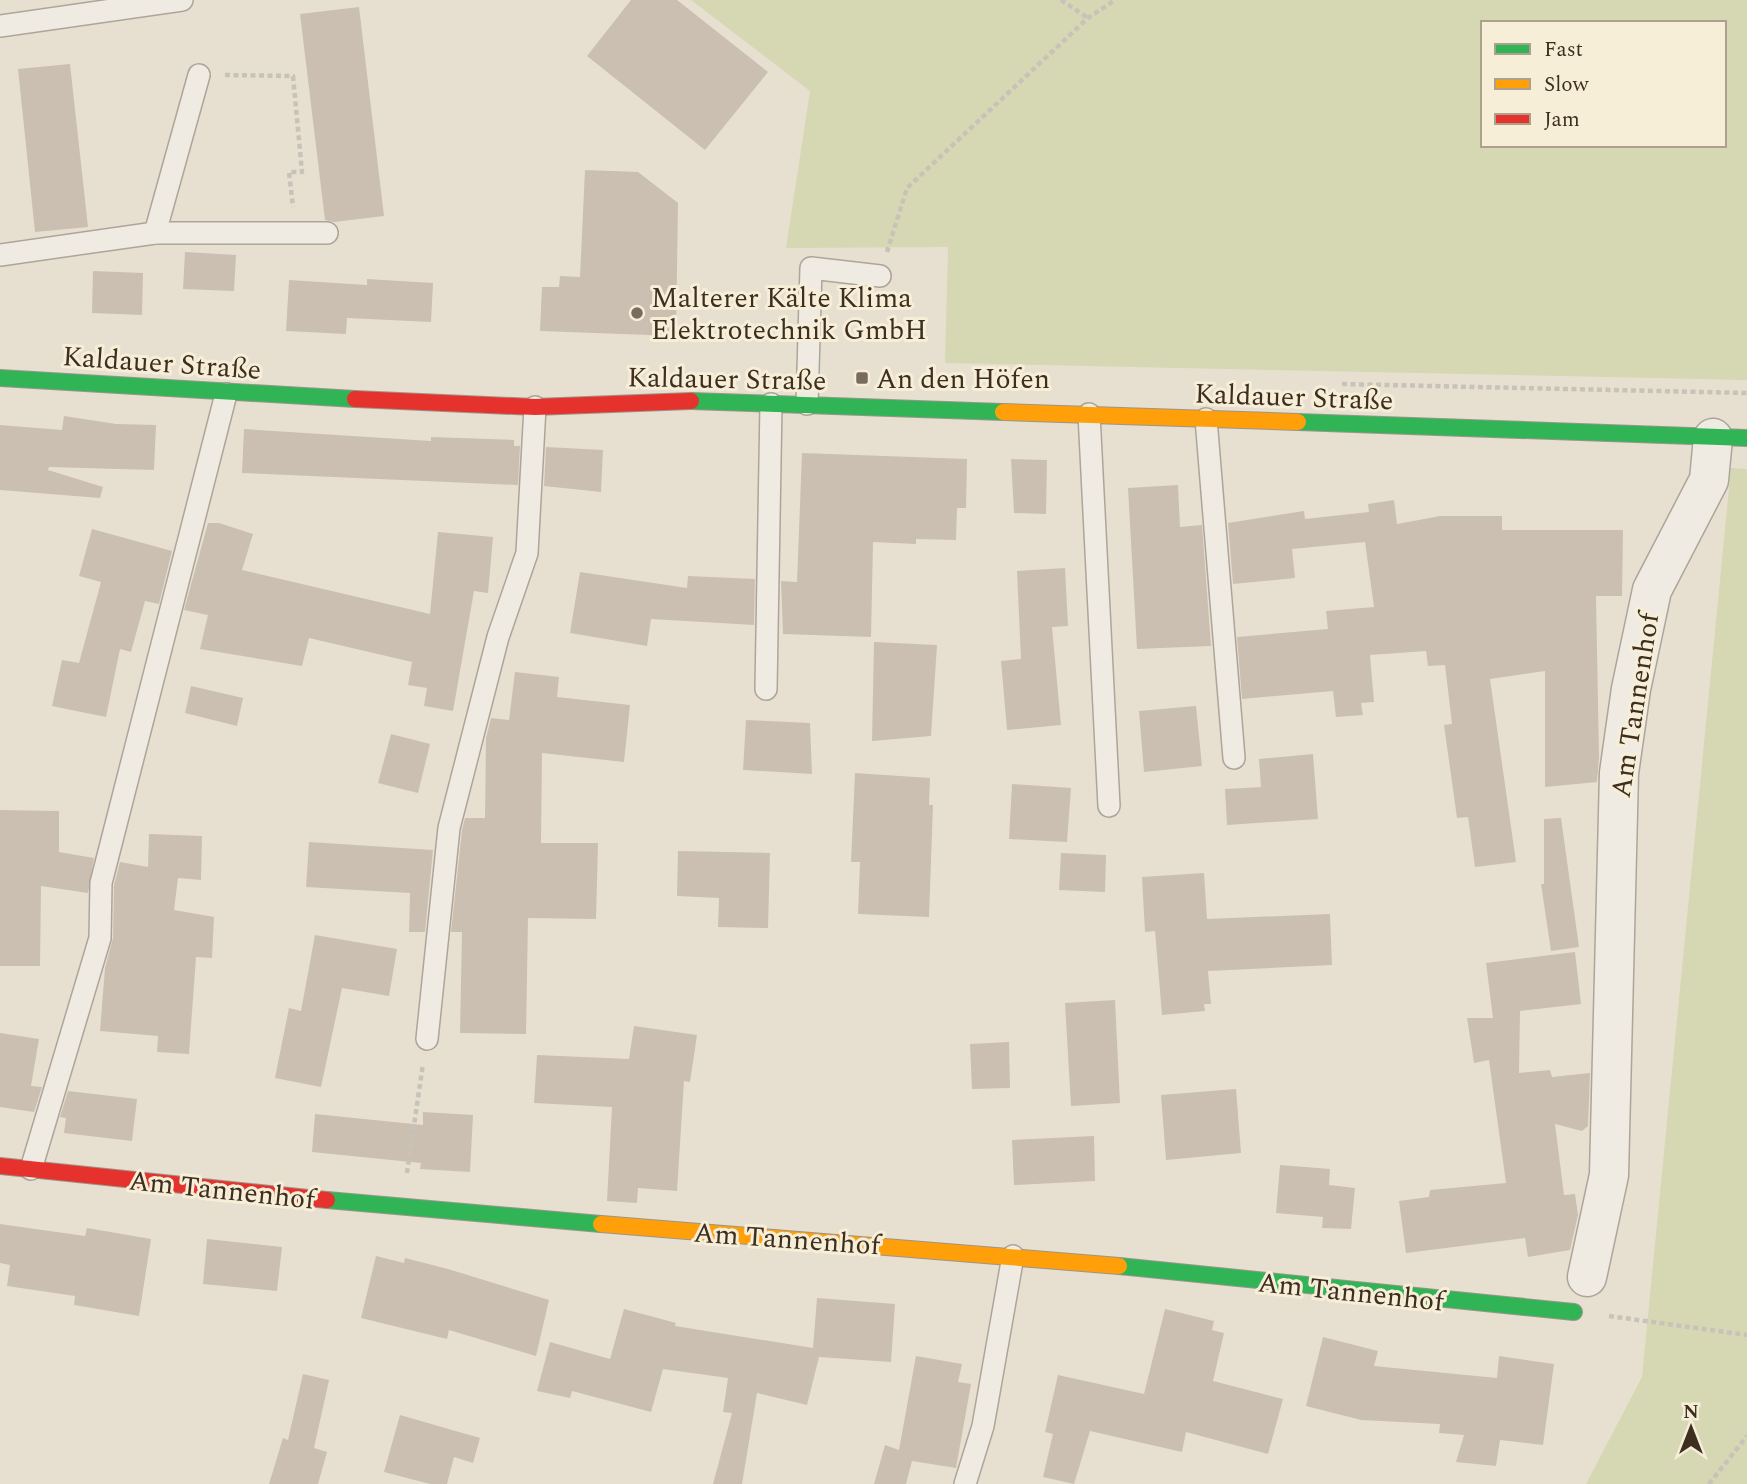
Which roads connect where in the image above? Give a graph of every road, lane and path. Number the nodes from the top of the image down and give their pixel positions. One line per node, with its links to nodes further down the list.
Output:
1 (182, 0): 5 (lane)
2 (1061, 0): 4 (path)
3 (1115, 0): 4 (path)
4 (1087, 18): 11 (path)
5 (0, 26)
6 (199, 75): 7 (lane); 9 (path)
7 (155, 233): 9 (lane); 10 (lane)
8 (327, 233): 9 (lane)
9 (295, 236)
10 (0, 254)
11 (880, 276): 15 (lane)
12 (0, 378): 13 (street, Kaldauer Straße)
13 (226, 394): 16 (street, Kaldauer Straße); 25 (lane)
14 (771, 404): 15 (street, Kaldauer Straße); 16 (street, Kaldauer Straße); 20 (lane)
15 (807, 404): 17 (street, Kaldauer Straße)
16 (535, 407): 23 (lane)
17 (1089, 414): 18 (street, Kaldauer Straße); 22 (lane)
18 (1206, 419): 19 (street, Kaldauer Straße); 21 (lane)
19 (1730, 438): 28 (street, Am Tannenhof)
20 (766, 689)
21 (1234, 758)
22 (1108, 806)
23 (427, 1039): 26 (path)
24 (0, 1166): 25 (street, Am Tannenhof)
25 (31, 1169): 26 (street, Am Tannenhof)
26 (402, 1208): 27 (street, Am Tannenhof)
27 (1013, 1256): 28 (street, Am Tannenhof); 31 (lane)
28 (1580, 1294): 29 (path)
29 (1747, 1335)
30 (1747, 1436): 32 (path)
31 (965, 1484)
32 (1709, 1484)

